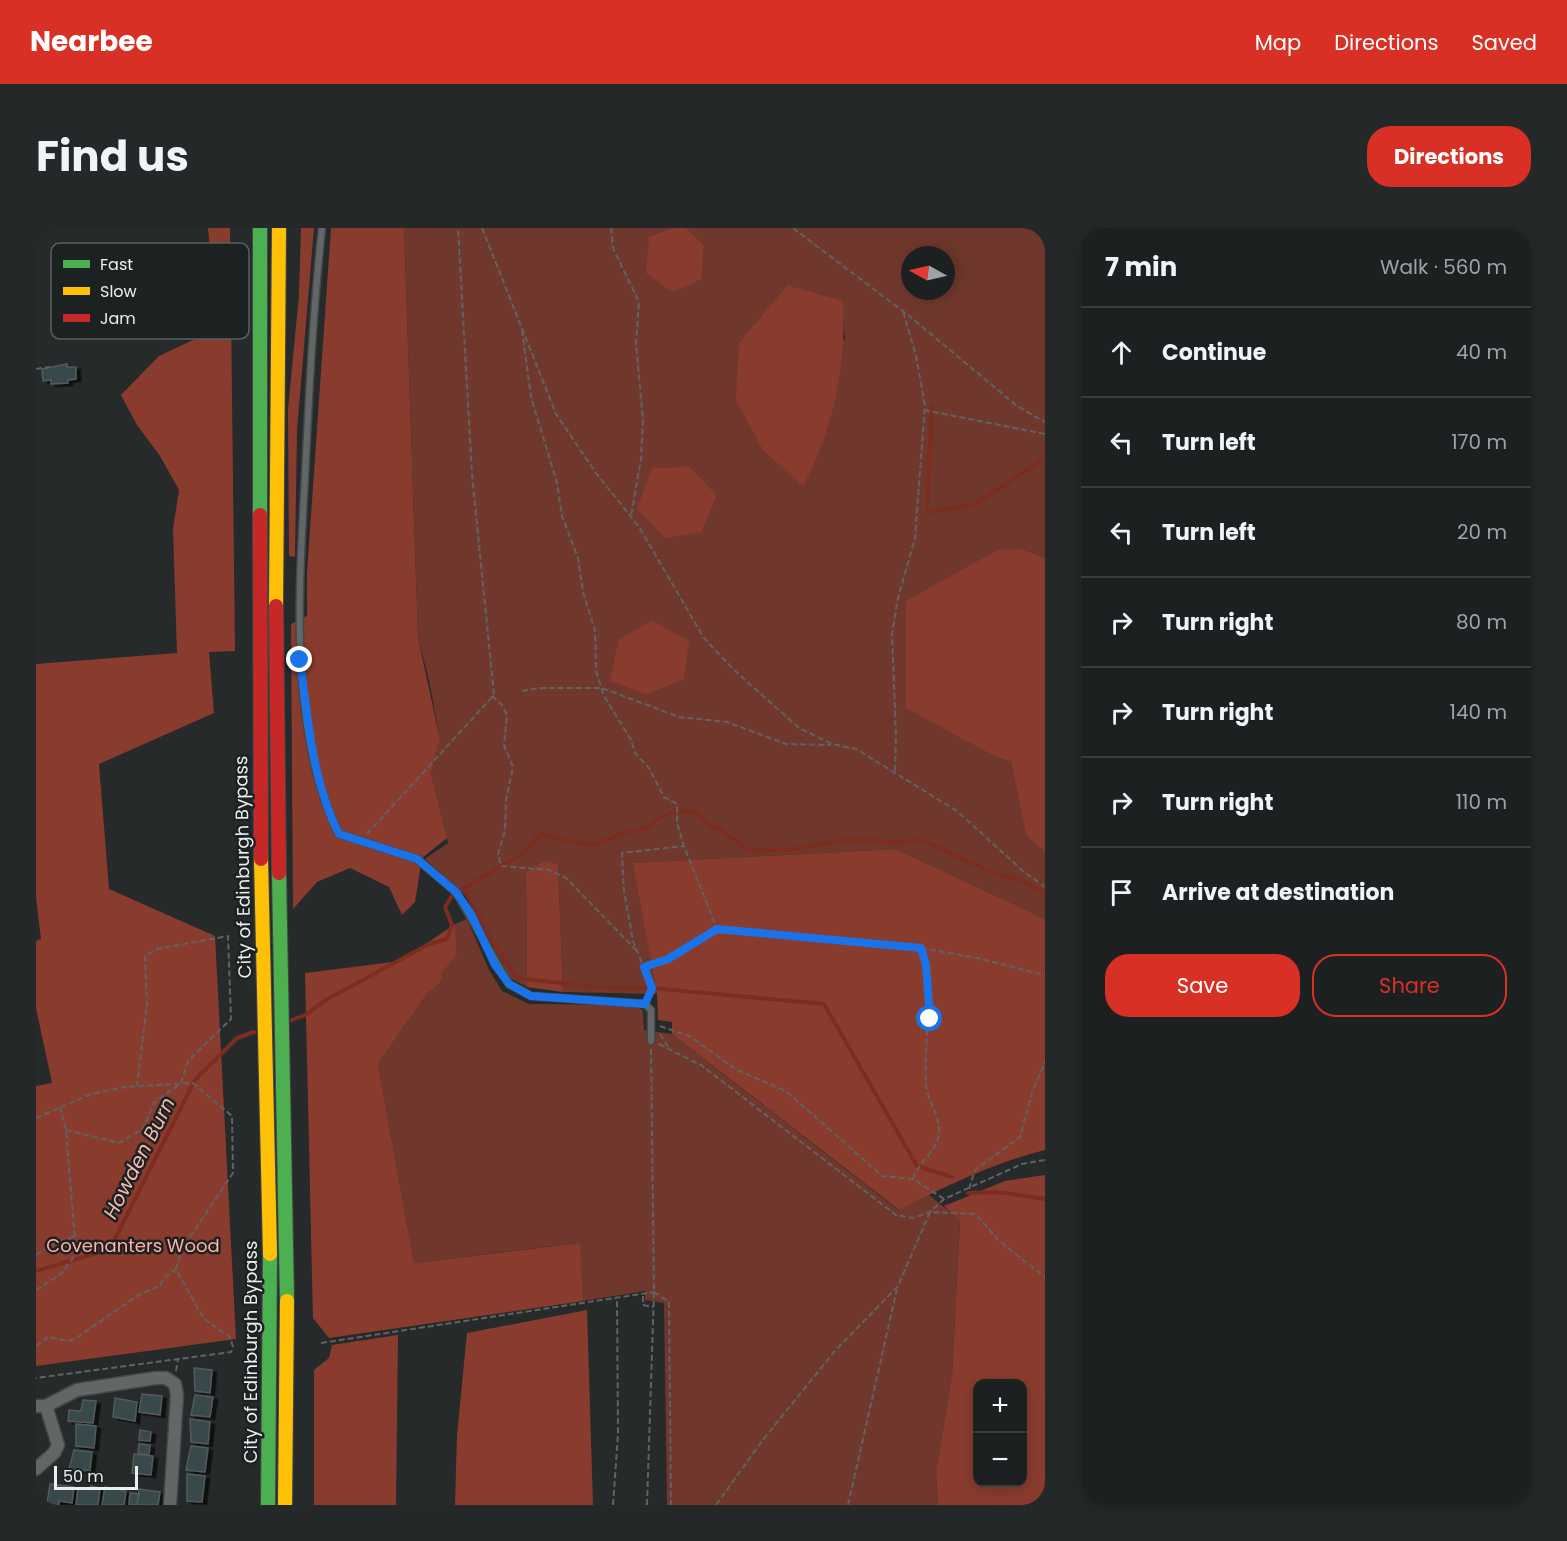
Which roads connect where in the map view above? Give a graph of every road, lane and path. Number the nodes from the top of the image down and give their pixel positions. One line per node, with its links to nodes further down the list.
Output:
1 (258, 228): 62 (highway, City of Edinburgh Bypass)
2 (279, 228): 10 (highway, City of Edinburgh Bypass)
3 (284, 228): 10 (highway)
4 (322, 228): 23 (lane)
5 (458, 228): 20 (path)
6 (482, 228): 11 (path)
7 (611, 228): 17 (path)
8 (793, 228): 9 (path)
9 (903, 311): 14 (path); 15 (path)
10 (278, 313): 63 (highway, City of Edinburgh Bypass)
11 (521, 325): 17 (path); 18 (path)
12 (49, 367): 13 (path)
13 (36, 369)
14 (924, 410): 16 (path); 22 (path)
15 (1045, 422)
16 (1045, 434)
17 (631, 517): 21 (path)
18 (602, 688): 19 (path); 21 (path); 24 (path)
19 (522, 691)
20 (492, 696): 23 (path); 28 (path)
21 (837, 745): 22 (path)
22 (895, 771): 25 (path)
23 (360, 842): 31 (lane)
24 (684, 846): 26 (path); 28 (path)
25 (1045, 887)
26 (717, 929): 27 (path); 29 (path)
27 (921, 948): 30 (path); 42 (path)
28 (637, 951): 29 (path)
29 (644, 967): 31 (path)
30 (1045, 975)
31 (645, 1004): 32 (lane)
32 (655, 1024): 33 (lane); 34 (path); 42 (path)
33 (651, 1041): 34 (path); 52 (path)
34 (668, 1047): 45 (path)
35 (1045, 1062): 43 (path)
36 (181, 1083): 37 (path); 37 (path); 40 (path); 48 (path)
37 (137, 1086): 38 (path)
38 (60, 1108): 39 (path); 40 (path)
39 (36, 1118)
40 (66, 1130): 46 (path)
41 (1045, 1160): 43 (path)
42 (913, 1179): 44 (path)
43 (969, 1189): 44 (path)
44 (944, 1199): 45 (path)
45 (930, 1212): 49 (path); 50 (path)
46 (77, 1236): 47 (path); 51 (path)
47 (36, 1255)
48 (176, 1269): 57 (path); 58 (path)
49 (1045, 1277)
50 (898, 1286): 67 (path); 68 (path)
51 (36, 1290)
52 (654, 1292): 53 (path); 55 (path); 66 (path)
53 (643, 1296): 54 (path); 55 (path)
54 (617, 1299): 56 (path); 64 (path)
55 (653, 1307): 65 (path)
56 (321, 1343)
57 (36, 1346)
58 (36, 1378)
59 (41, 1406): 60 (street); 61 (street)
60 (36, 1469)
61 (170, 1505)
62 (268, 1505)
63 (285, 1505)
64 (613, 1505)
65 (647, 1505)
66 (671, 1505)
67 (716, 1505)
68 (848, 1505)

